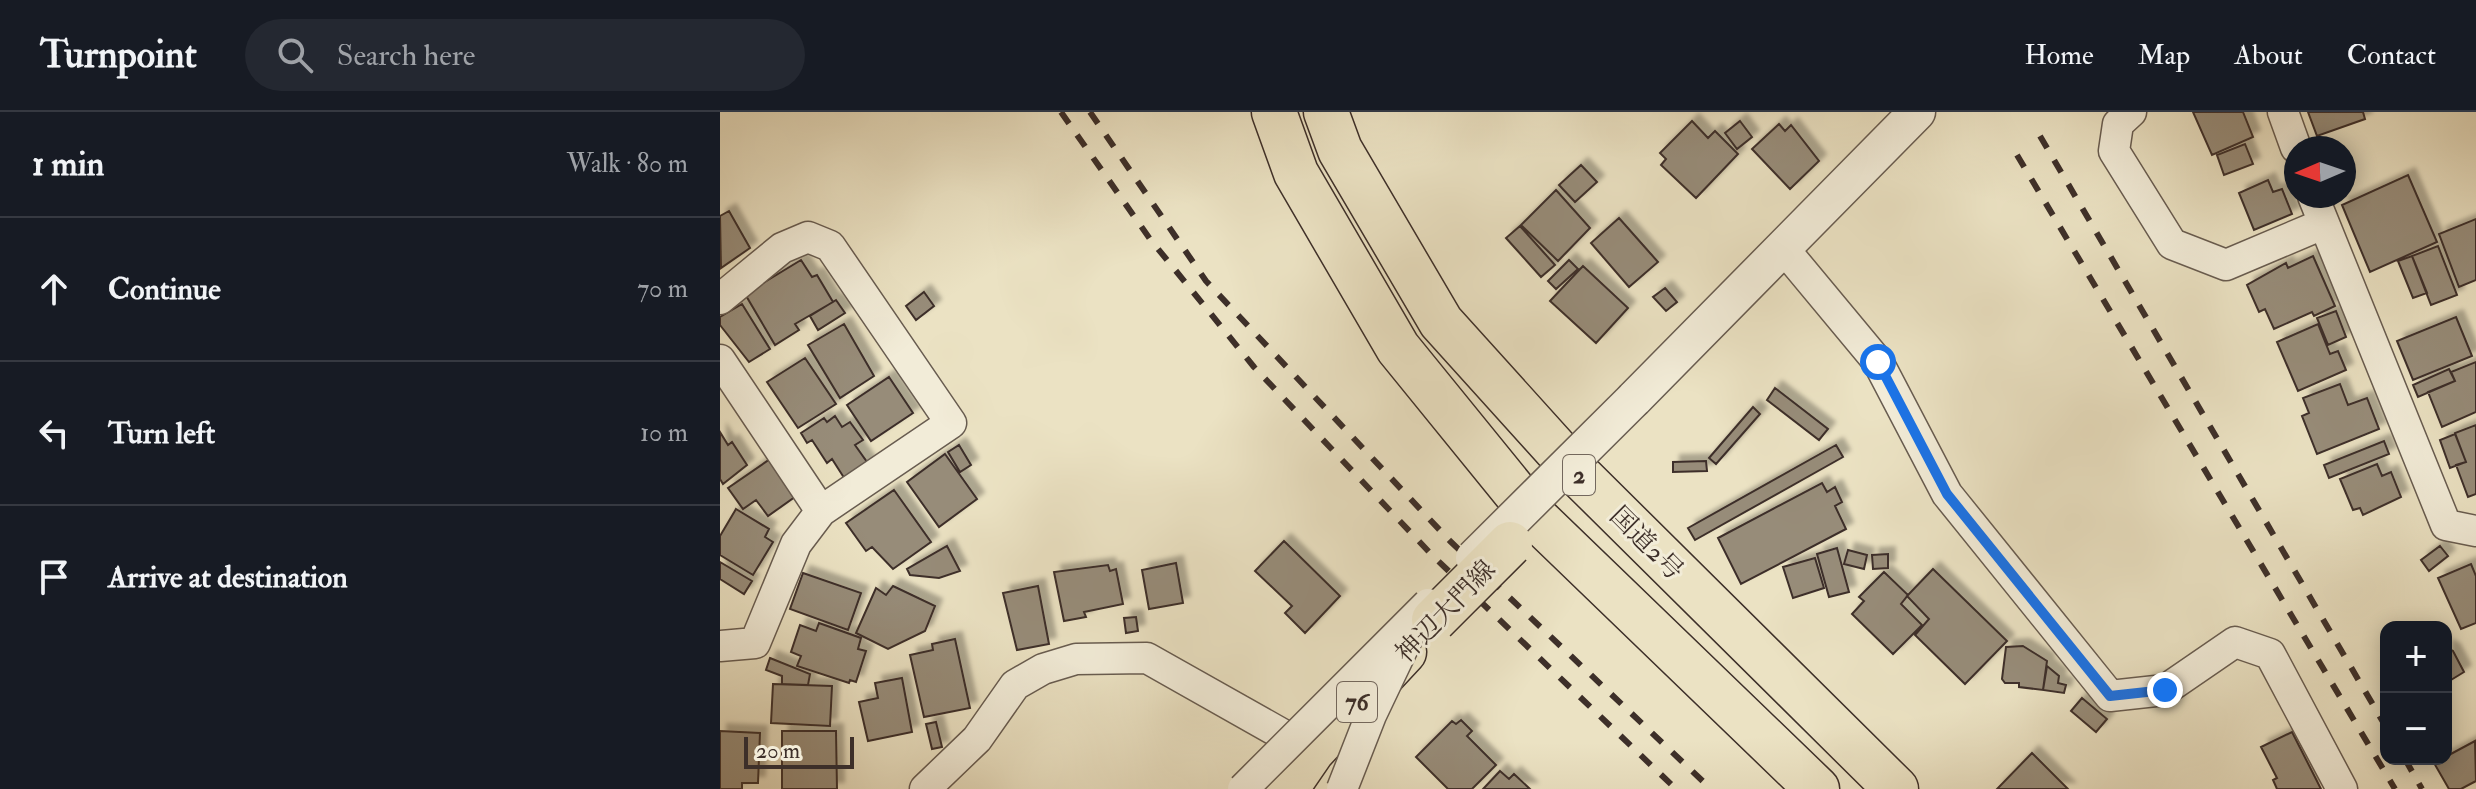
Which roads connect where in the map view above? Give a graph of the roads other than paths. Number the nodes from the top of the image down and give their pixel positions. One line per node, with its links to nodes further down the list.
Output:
1 (1274, 112): 14 (main road, 2)
2 (1326, 112): 11 (main road, 国道2号 / 2)
3 (1917, 112): 8 (street)
4 (2131, 112): 7 (street)
5 (2283, 112): 6 (street)
6 (2292, 136)
7 (2318, 210): 13 (street)
8 (1784, 249): 15 (street, bridge); 24 (street)
9 (720, 299): 12 (street)
10 (720, 360): 12 (street)
11 (1580, 476): 14 (main road, 神辺大門線 / 76); 23 (main road, 国道2号 / 2)
12 (821, 511): 16 (street)
13 (2476, 531)
14 (1523, 532): 15 (main road, 神辺大門線 / 76, bridge); 22 (main road, 2)
15 (1431, 612): 17 (main road, 神辺大門線 / 76); 19 (street, bridge); 21 (street, bridge)
16 (720, 646)
17 (1312, 751): 18 (street); 20 (main road, 神辺大門線 / 76)
18 (925, 789)
19 (1243, 789)
20 (1286, 789)
21 (1342, 789)
22 (1817, 789)
23 (1896, 789)
24 (2342, 789)

